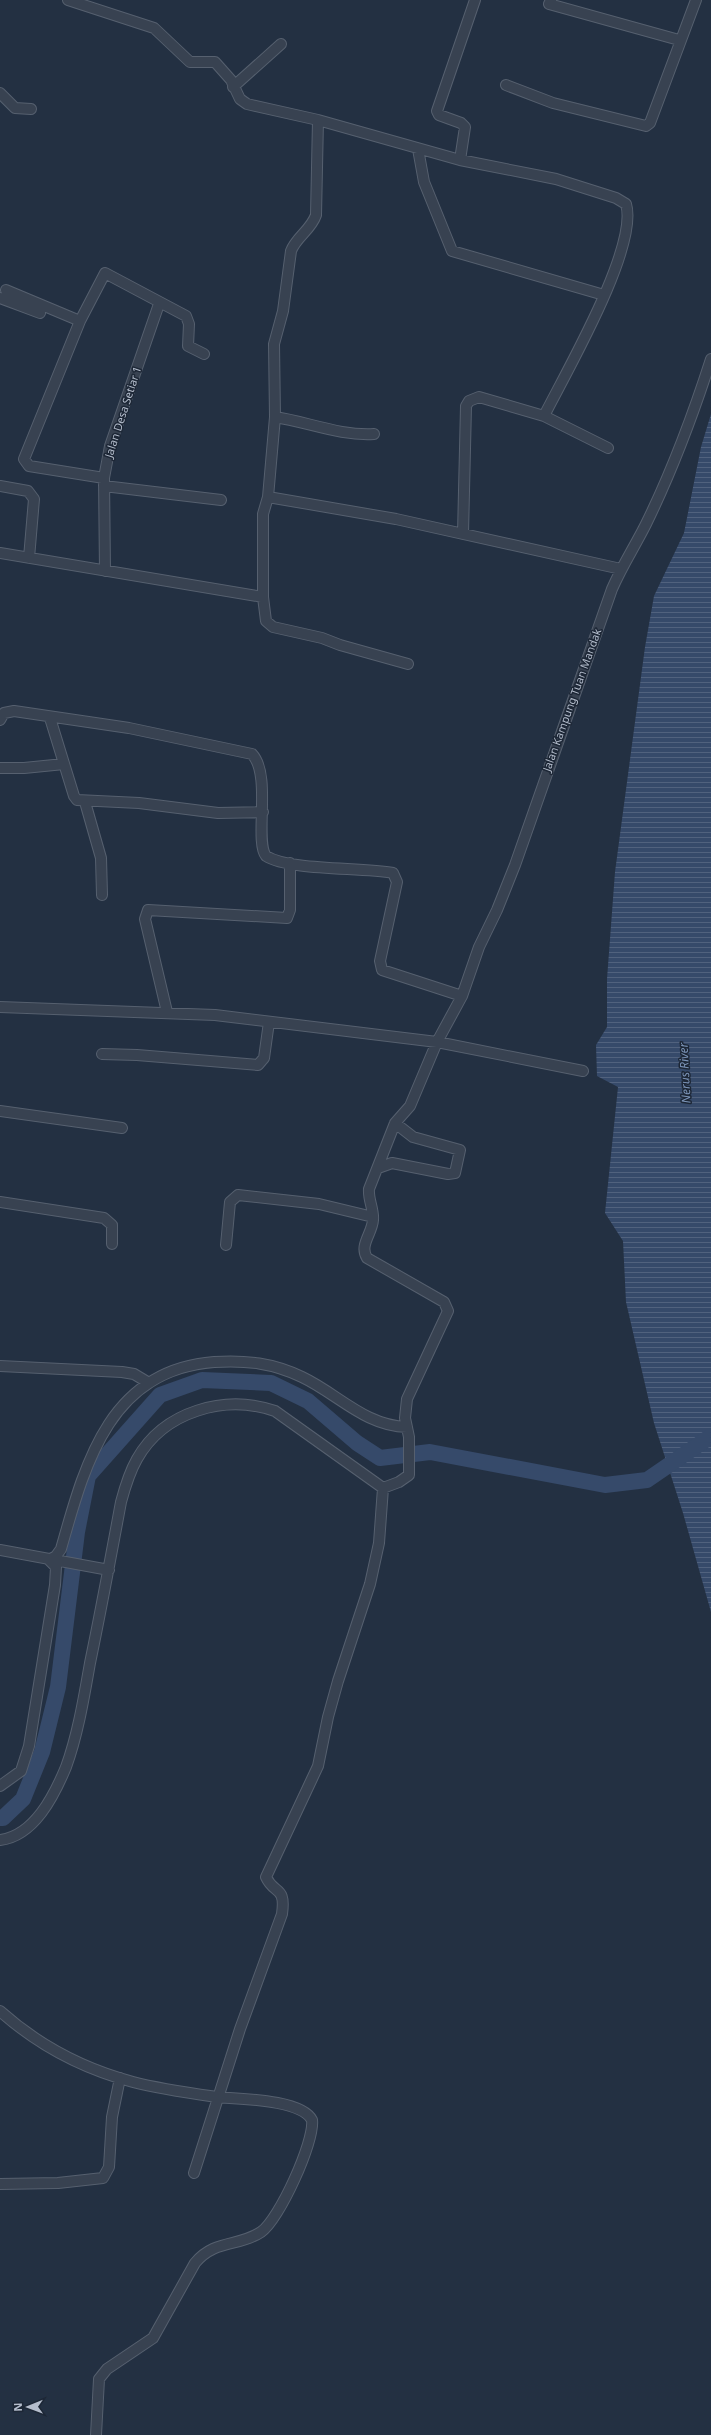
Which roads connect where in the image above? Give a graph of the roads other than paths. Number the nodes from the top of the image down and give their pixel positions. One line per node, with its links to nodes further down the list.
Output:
1 (68, 0): 8 (street)
2 (475, 0): 13 (street)
3 (551, 0): 5 (street)
4 (696, 0): 5 (street)
5 (679, 40): 7 (street)
6 (281, 44): 8 (street)
7 (506, 85)
8 (233, 87): 11 (street)
9 (0, 93): 10 (street)
10 (31, 109)
11 (318, 120): 12 (street); 22 (street)
12 (418, 149): 13 (street); 15 (street)
13 (460, 160): 15 (street)
14 (3, 294): 17 (street); 18 (street)
15 (604, 295): 21 (street)
16 (159, 304): 18 (street); 19 (street); 25 (street, Jalan Desa Setiar 1)
17 (40, 313)
18 (80, 321): 25 (street)
19 (204, 354)
20 (711, 359): 32 (street, Jalan Kampung Tuan Mandak)
21 (544, 416): 24 (street); 29 (street)
22 (275, 417): 23 (street); 27 (street)
23 (374, 434)
24 (608, 448)
25 (104, 482): 28 (street); 33 (street, Jalan Desa Setiar 1)
26 (0, 486): 31 (street)
27 (268, 497): 29 (street); 34 (street)
28 (221, 500)
29 (463, 534): 32 (street)
30 (0, 553): 31 (street)
31 (28, 558): 33 (street)
32 (621, 569): 44 (street, Jalan Kampung Tuan Mandak)
33 (105, 572): 34 (street)
34 (263, 597): 35 (street)
35 (408, 664)
36 (50, 718): 37 (street); 38 (street); 41 (street)
37 (0, 720)
38 (64, 764): 39 (street); 40 (street)
39 (0, 768)
40 (84, 802): 41 (street); 43 (street)
41 (263, 812): 42 (street)
42 (290, 863): 44 (street); 46 (street)
43 (102, 895)
44 (462, 996): 48 (street, Jalan Kampung Tuan Mandak)
45 (0, 1007): 46 (street)
46 (167, 1012): 47 (street)
47 (269, 1022): 48 (street); 49 (street)
48 (437, 1042): 50 (street); 52 (street, Jalan Kampung Tuan Mandak)
49 (102, 1054)
50 (583, 1071)
51 (0, 1110): 53 (street)
52 (395, 1123): 54 (street); 54 (street)
53 (122, 1128)
54 (378, 1168): 56 (street)
55 (0, 1202): 57 (street)
56 (373, 1217): 58 (street); 61 (street)
57 (112, 1244)
58 (226, 1245)
59 (0, 1366): 60 (street)
60 (149, 1383): 61 (street); 64 (street)
61 (408, 1432): 62 (street)
62 (383, 1488): 65 (street); 70 (street)
63 (0, 1550): 64 (street)
64 (53, 1560): 65 (street); 66 (street)
65 (109, 1570): 67 (street)
66 (0, 1786)
67 (0, 1840)
68 (0, 2011): 69 (street)
69 (120, 2078): 70 (street); 72 (street)
70 (219, 2097): 71 (street); 73 (street)
71 (194, 2173)
72 (0, 2184)
73 (96, 2435)

